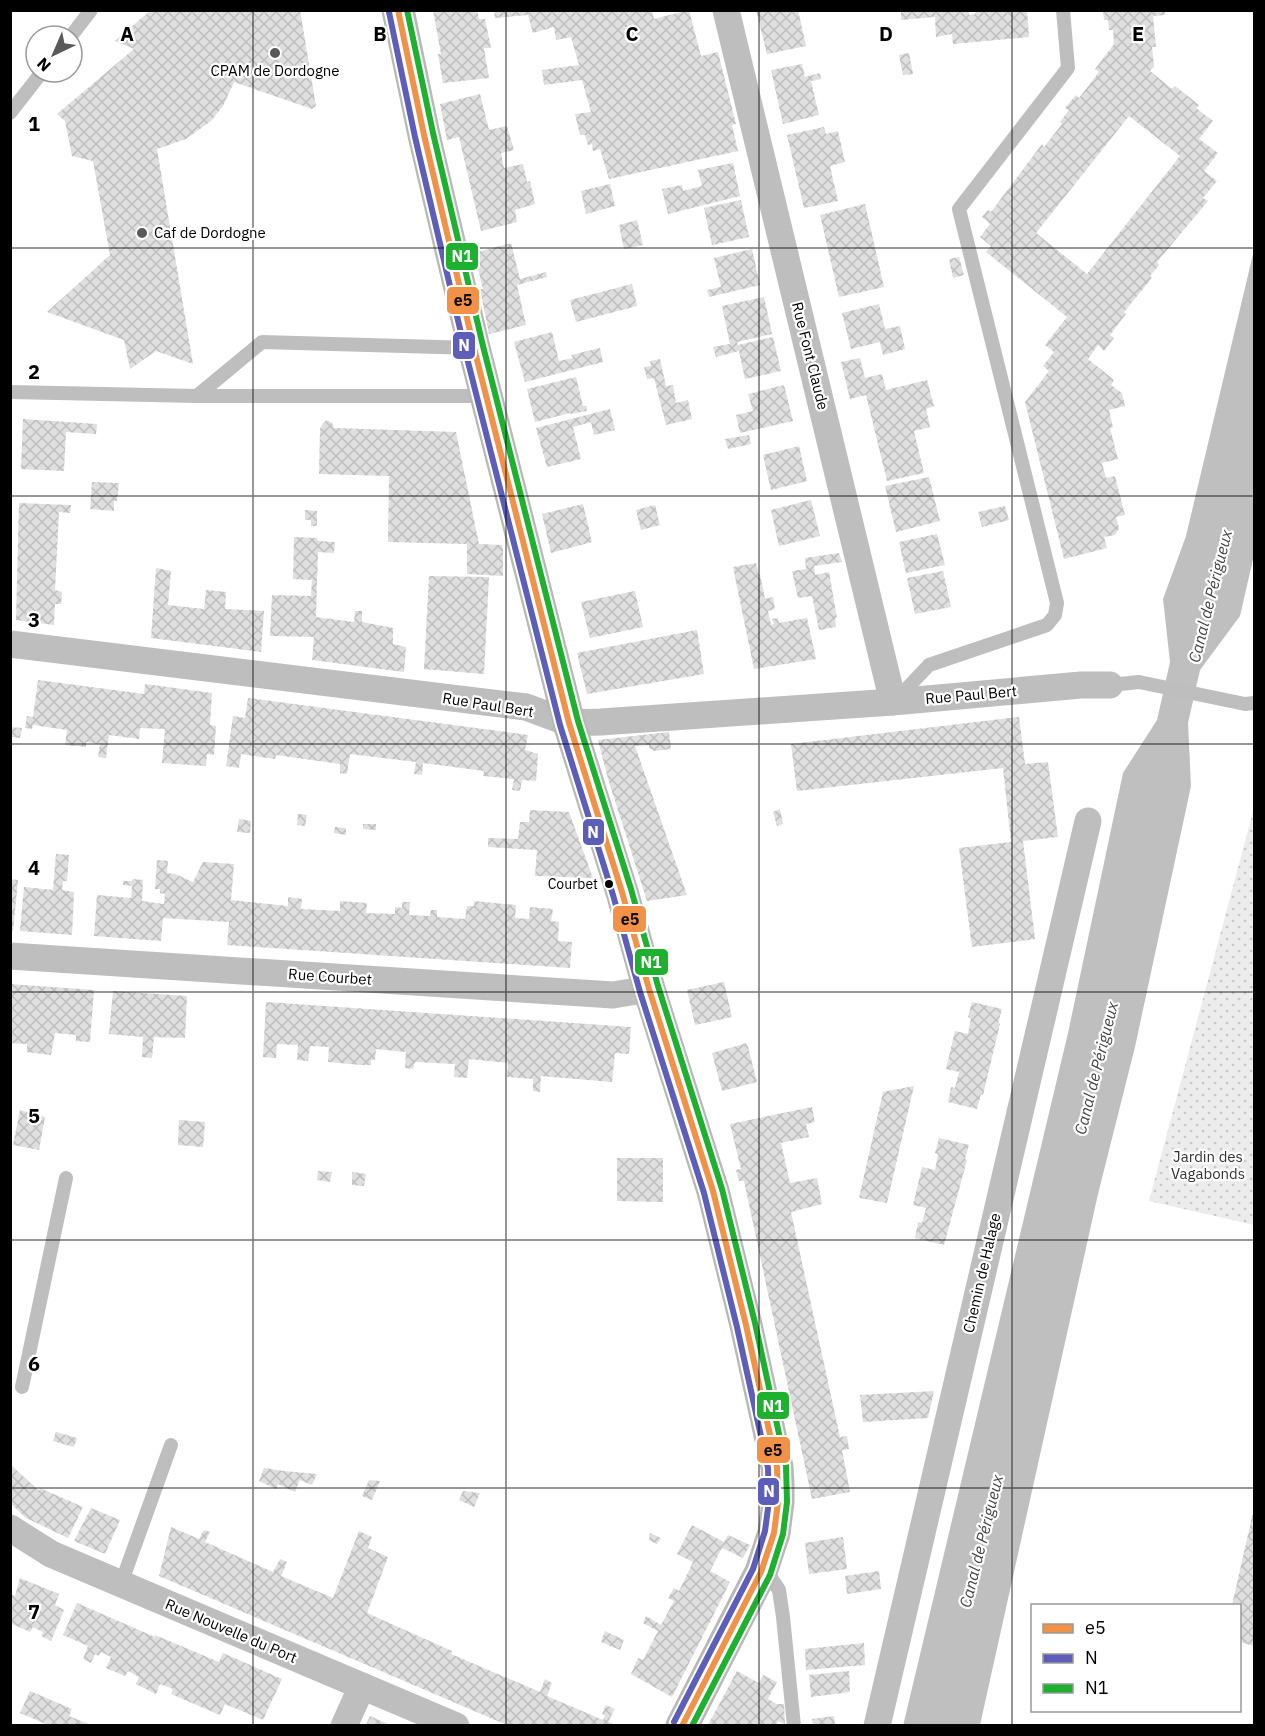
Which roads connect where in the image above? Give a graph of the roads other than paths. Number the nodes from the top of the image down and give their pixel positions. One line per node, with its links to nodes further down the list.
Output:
1 (91, 10): 5 (lane)
2 (398, 10): 8 (main road)
3 (726, 10): 14 (street, Rue Font Claude)
4 (1063, 10): 14 (lane)
5 (80, 24)
6 (32, 84): 7 (lane)
7 (10, 112)
8 (474, 348): 10 (lane); 11 (main road)
9 (10, 392): 10 (lane)
10 (197, 396): 11 (lane)
11 (486, 396): 16 (main road)
12 (10, 644): 16 (street, Rue Paul Bert)
13 (1110, 685): 14 (street, Rue Paul Bert); 15 (lane)
14 (893, 702): 16 (street, Rue Paul Bert)
15 (1254, 703)
16 (569, 723): 19 (main road)
17 (1088, 821): 31 (street, Chemin de Halage)
18 (10, 956): 19 (street, Rue Courbet)
19 (648, 989): 24 (main road)
20 (66, 1178): 21 (lane)
21 (22, 1387)
22 (171, 1445): 25 (lane)
23 (10, 1528): 25 (street, Rue Nouvelle du Port)
24 (761, 1572): 29 (main road); 30 (lane)
25 (121, 1584): 26 (street, Rue Nouvelle du Port)
26 (362, 1686): 27 (street); 28 (street, Rue Nouvelle du Port)
27 (344, 1725)
28 (456, 1725)
29 (682, 1725)
30 (794, 1725)
31 (877, 1725)

